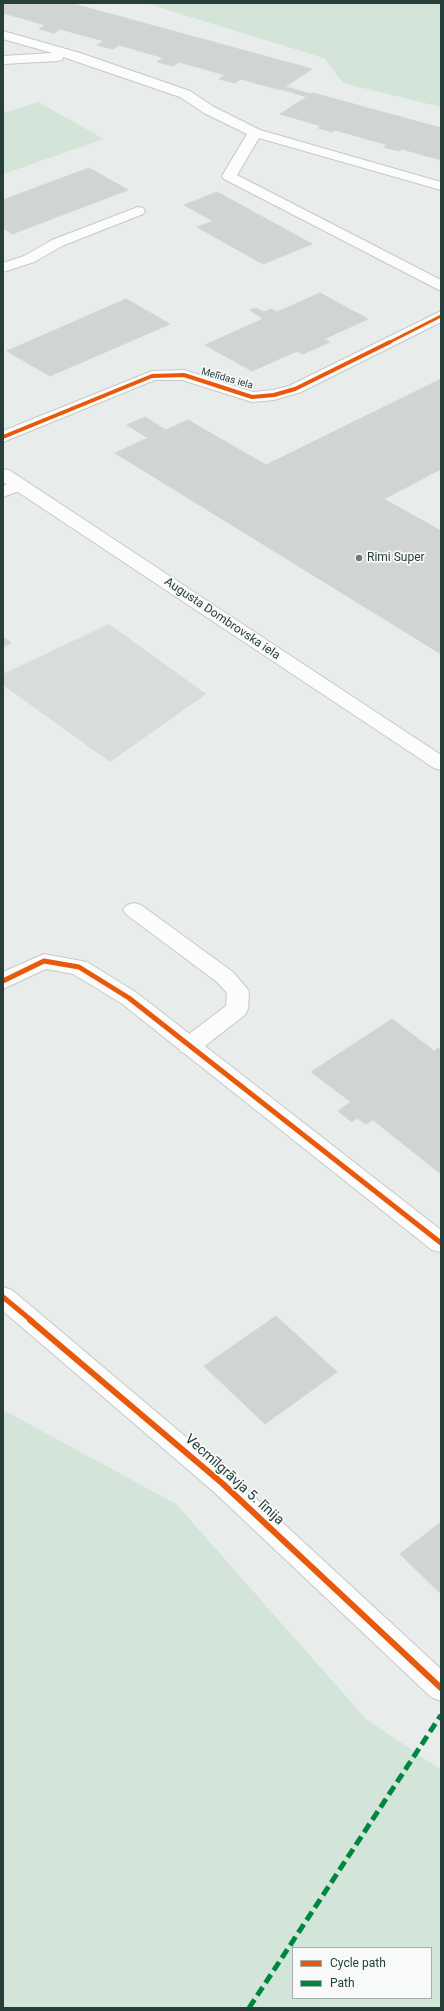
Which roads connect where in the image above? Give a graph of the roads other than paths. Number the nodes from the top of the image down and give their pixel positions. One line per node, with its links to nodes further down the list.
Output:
1 (3, 35): 2 (street)
2 (75, 56): 3 (street); 4 (street)
3 (3, 60)
4 (255, 132): 5 (street); 8 (street)
5 (441, 186)
6 (138, 211): 7 (street)
7 (3, 268)
8 (441, 286)
9 (441, 316): 10 (street, Melīdas iela)
10 (3, 437)
11 (3, 474): 12 (street, Augusta Dombrovska iela)
12 (11, 488): 13 (street, Augusta Dombrovska iela)
13 (441, 764)
14 (134, 910): 16 (street)
15 (3, 981): 16 (street)
16 (189, 1046): 17 (street)
17 (441, 1242)
18 (3, 1297): 19 (street, Vecmīlgrāvja 5. līnija)
19 (441, 1688)

